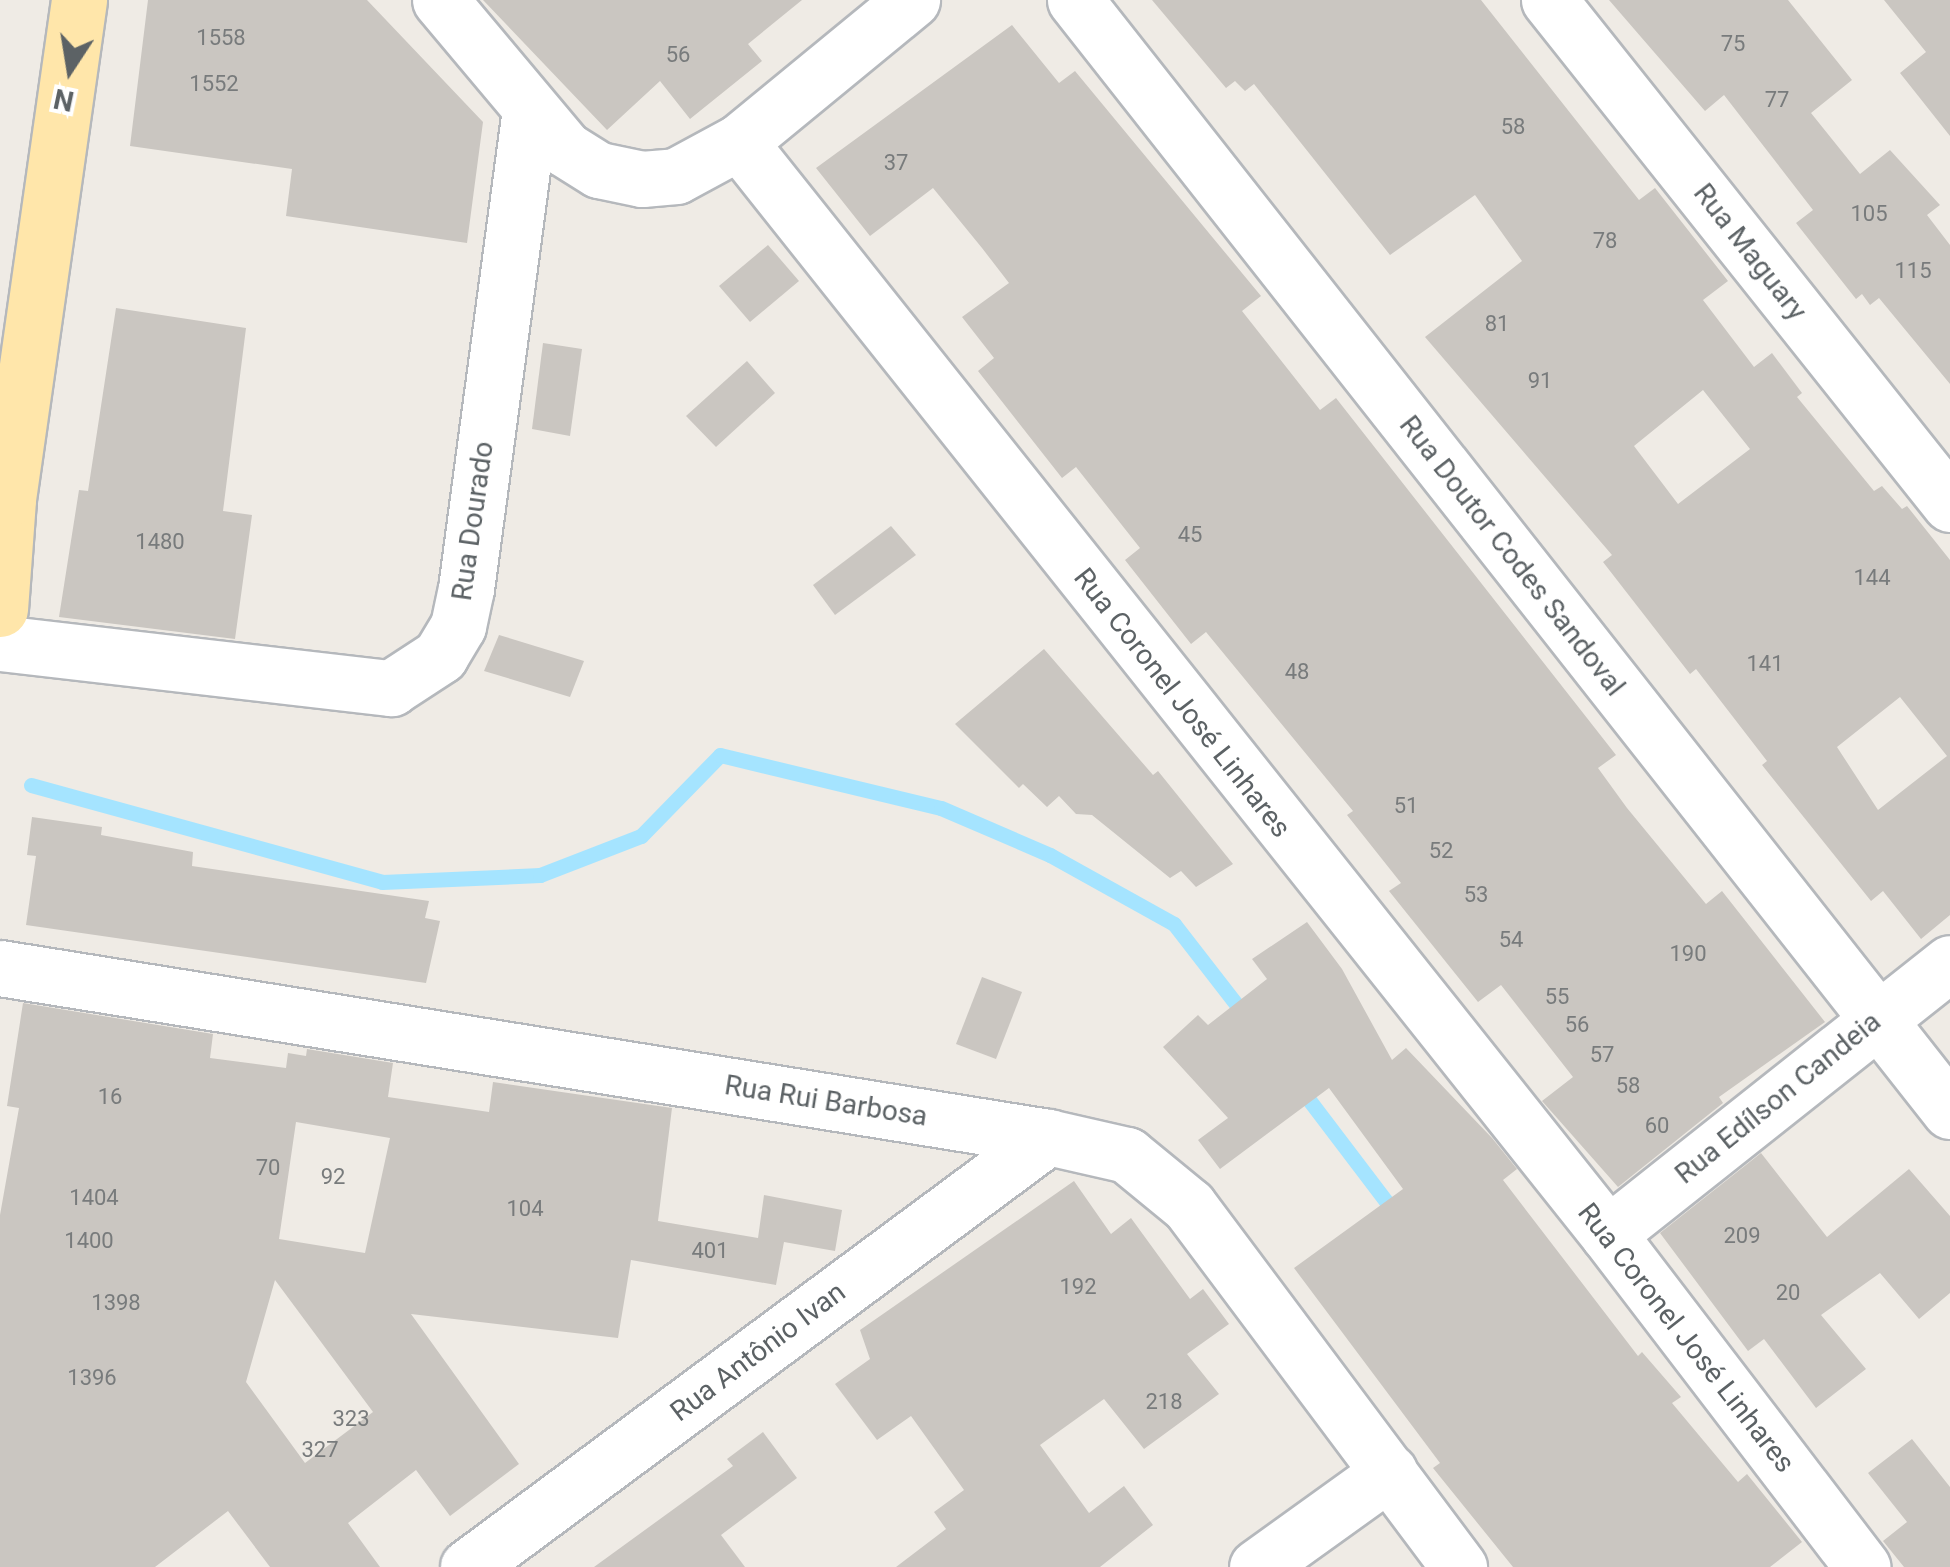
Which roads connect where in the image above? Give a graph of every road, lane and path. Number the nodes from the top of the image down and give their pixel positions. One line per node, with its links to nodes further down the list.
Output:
1 (78, 0): 8 (main road)
2 (440, 0): 6 (street)
3 (912, 0): 7 (street)
4 (1074, 0): 14 (street, Rua Doutor Codes Sandoval)
5 (1550, 0): 9 (street, Rua Maguary)
6 (530, 112): 7 (street); 11 (street, Rua Dourado)
7 (740, 142): 17 (street, Rua Coronel José Linhares)
8 (4, 499): 10 (main road)
9 (1950, 504)
10 (0, 608)
11 (0, 644)
12 (1950, 963): 14 (street, Rua Edílson Candeia)
13 (0, 968): 16 (street, Rua Rui Barbosa)
14 (1877, 1019): 15 (street, Rua Doutor Codes Sandoval); 17 (street, Rua Edílson Candeia)
15 (1950, 1111)
16 (1048, 1136): 18 (street, Rua Rui Barbosa); 19 (street, Rua Antônio Ivan)
17 (1608, 1234): 22 (street, Rua Coronel José Linhares)
18 (1389, 1472): 20 (street); 21 (street, Rua Rui Barbosa)
19 (468, 1567)
20 (1256, 1567)
21 (1459, 1567)
22 (1863, 1567)

